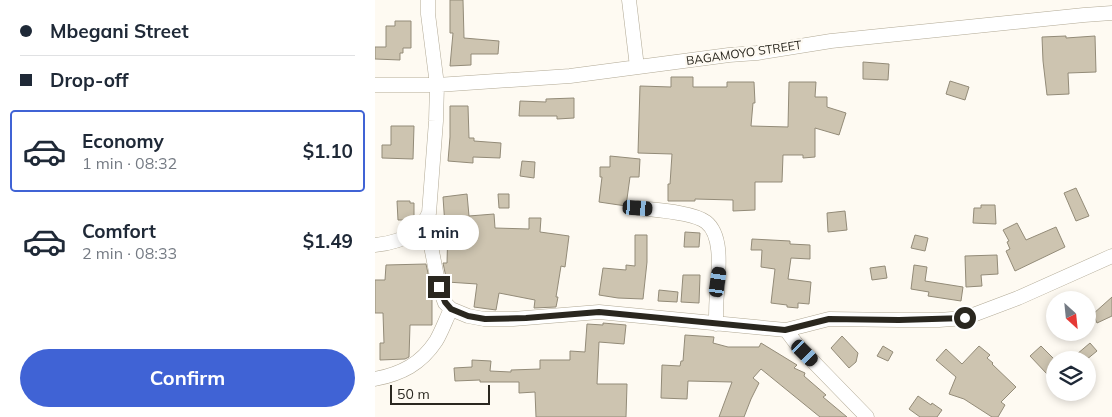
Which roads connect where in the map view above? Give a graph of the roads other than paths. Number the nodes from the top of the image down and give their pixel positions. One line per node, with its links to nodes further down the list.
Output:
1 (428, 0): 6 (street)
2 (629, 0): 4 (street)
3 (1112, 13): 4 (street, BAGAMOYO STREET)
4 (637, 68): 6 (street, BAGAMOYO STREET)
5 (375, 85): 6 (street, BAGAMOYO STREET)
6 (437, 85): 8 (street)
7 (638, 208): 12 (street)
8 (424, 222): 9 (street); 11 (street)
9 (375, 245)
10 (1112, 256): 13 (street)
11 (451, 309): 12 (street); 14 (street)
12 (716, 324): 13 (street)
13 (785, 330): 15 (street)
14 (375, 379)
15 (867, 417)

